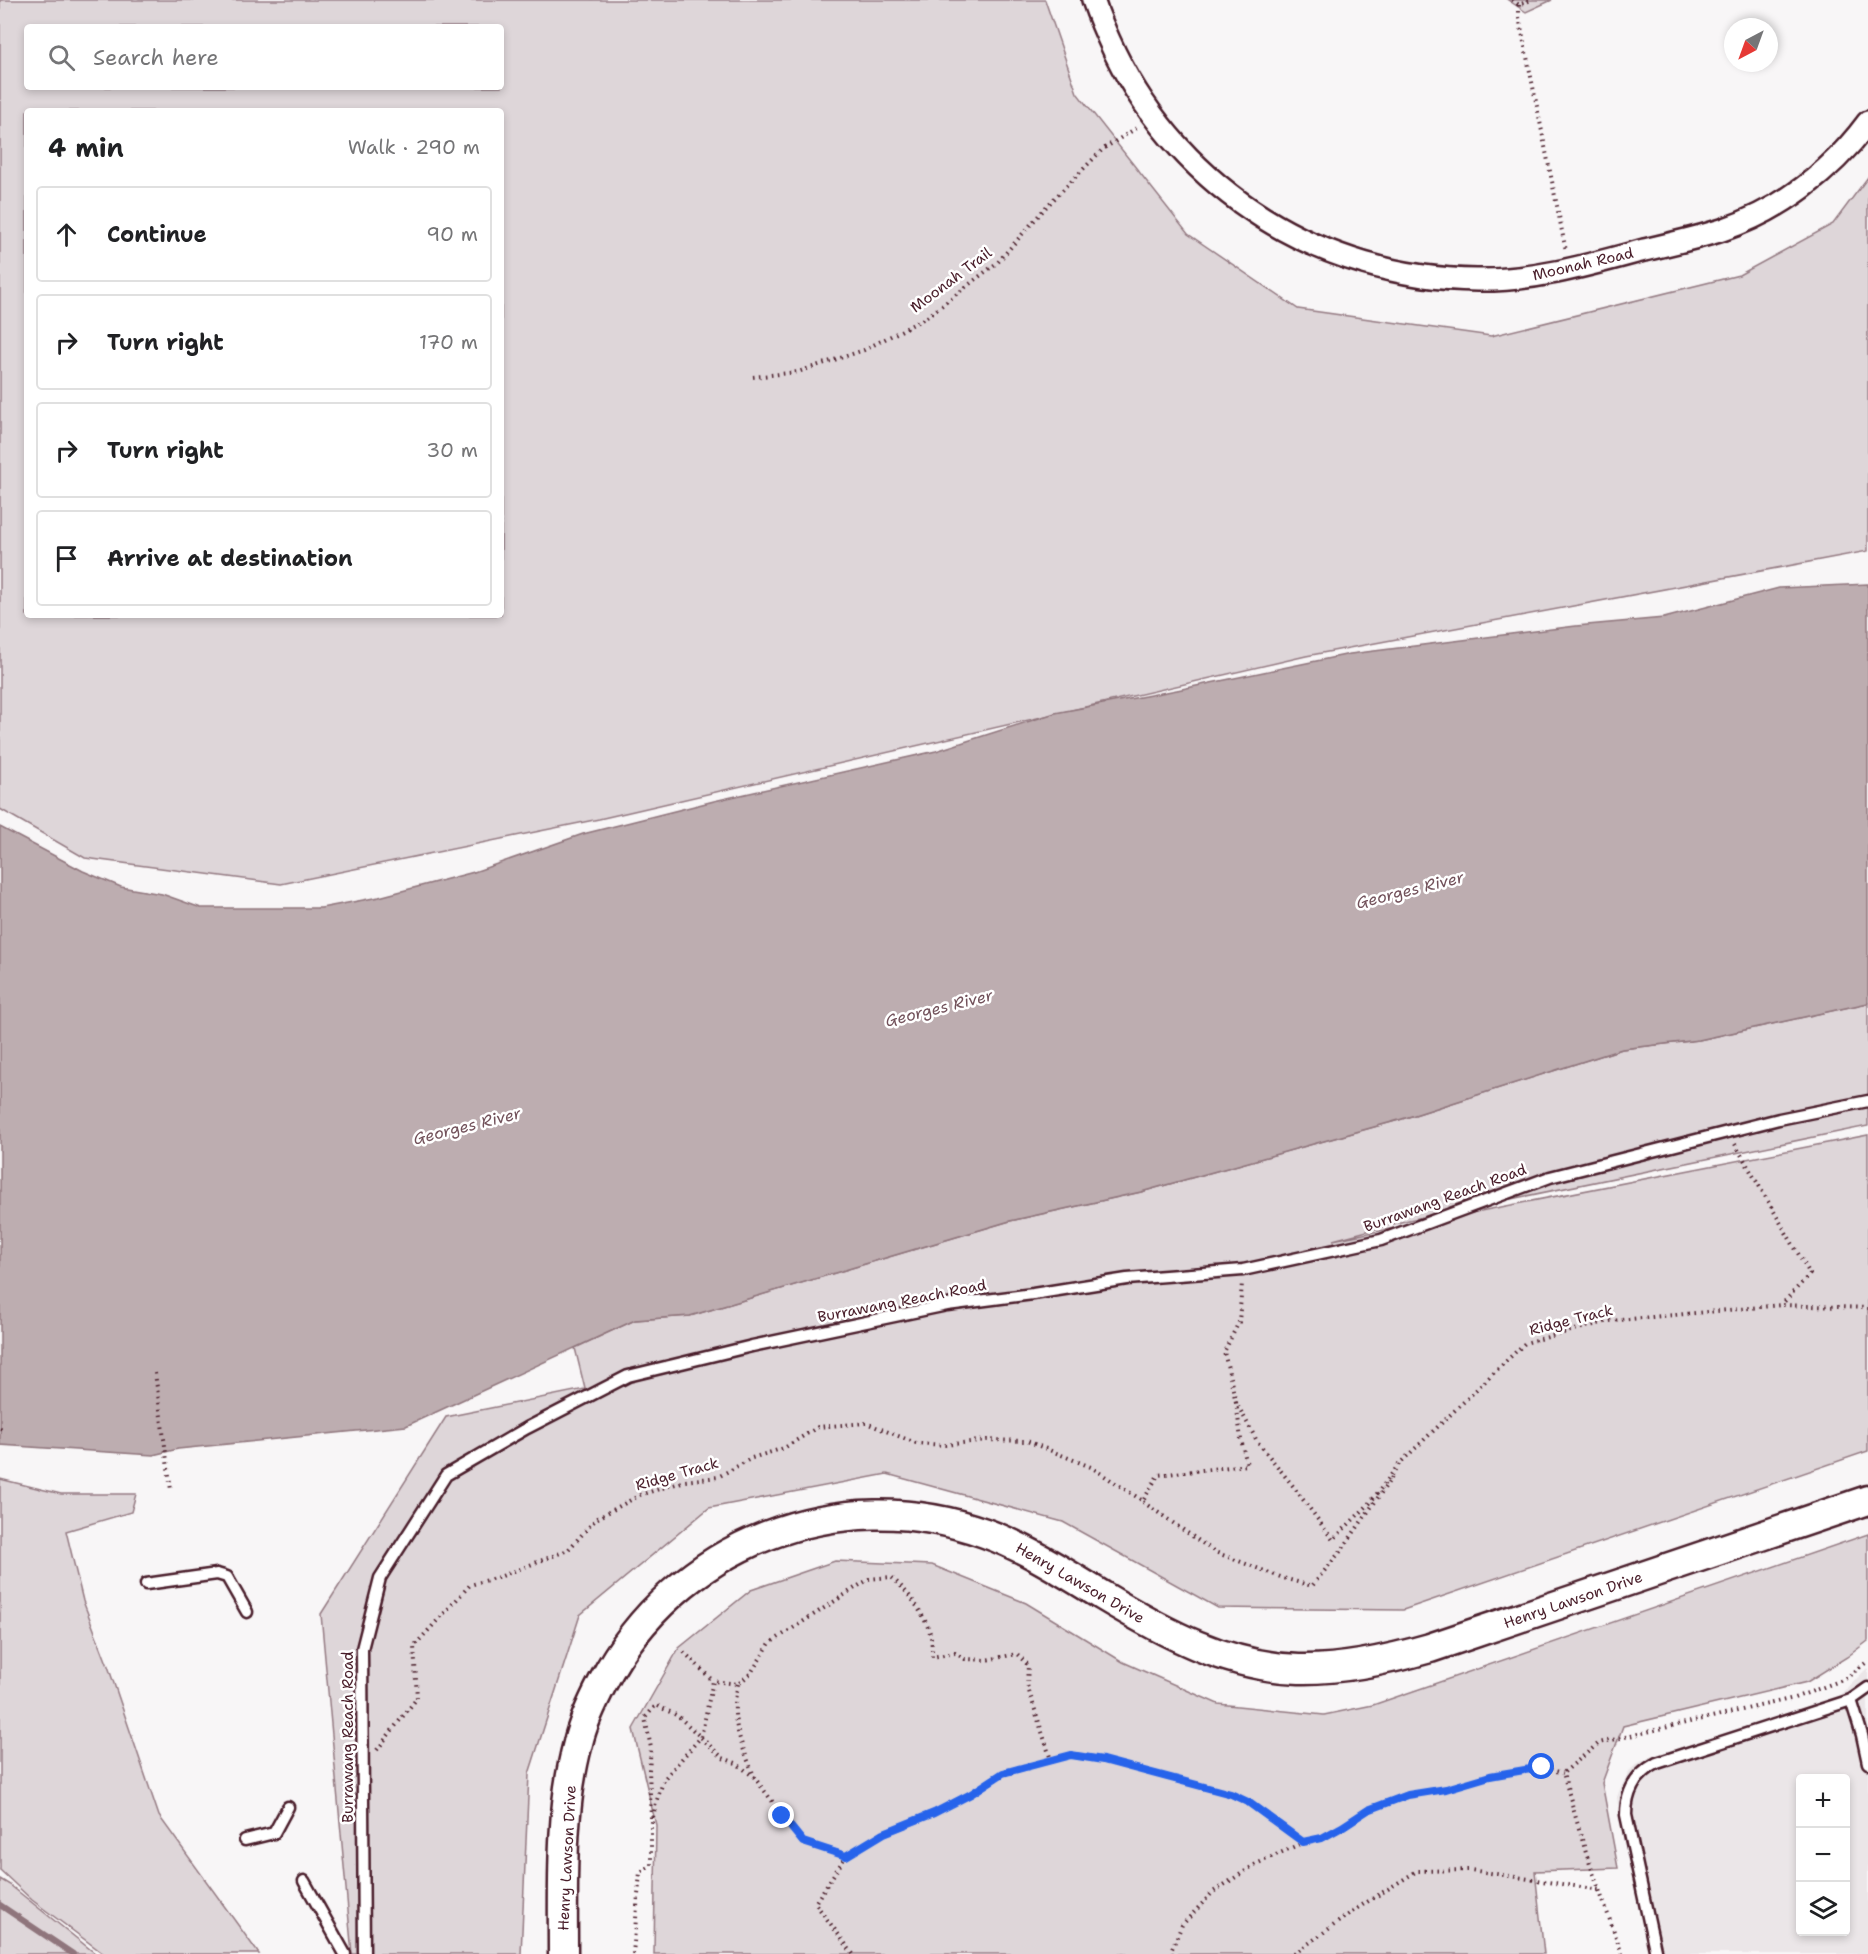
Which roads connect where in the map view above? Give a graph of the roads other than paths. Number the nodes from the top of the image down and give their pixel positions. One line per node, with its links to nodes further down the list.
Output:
1 (1093, 0): 2 (street, Moonah Road)
2 (1868, 122)
3 (1868, 1101): 14 (lane, Burrawang Reach Road)
4 (1868, 1500): 15 (main road, Henry Lawson Drive)
5 (146, 1584): 6 (lane)
6 (247, 1612)
7 (1868, 1688): 8 (lane)
8 (1851, 1700): 9 (lane); 16 (lane)
9 (1868, 1763)
10 (288, 1807): 11 (lane)
11 (245, 1840)
12 (304, 1881): 13 (lane)
13 (345, 1954)
14 (364, 1954)
15 (563, 1954)
16 (1656, 1954)

